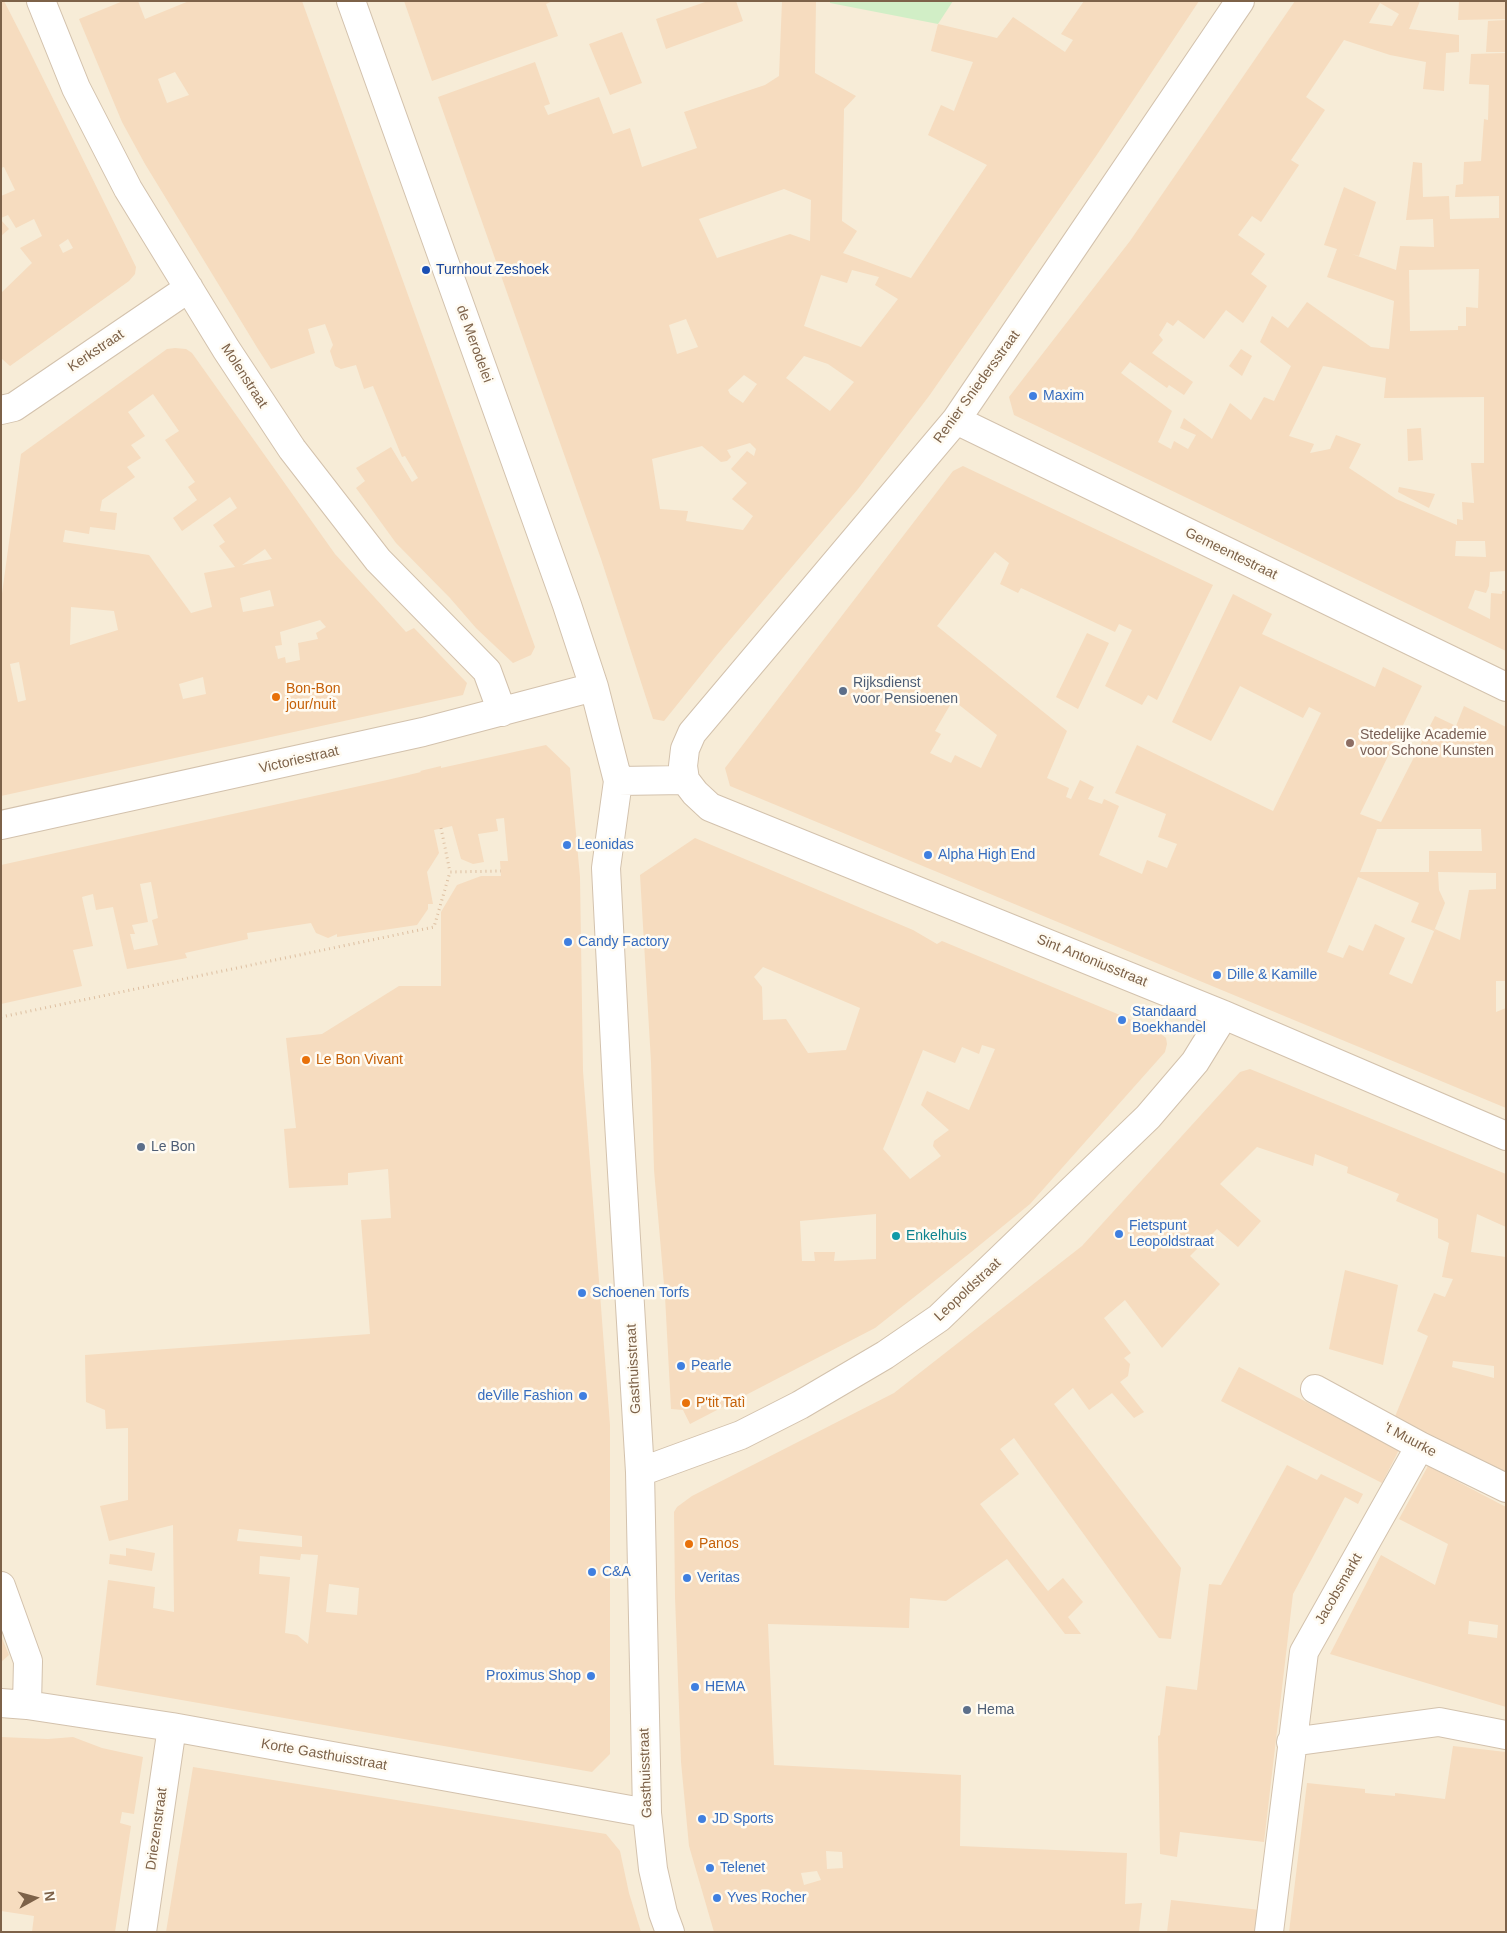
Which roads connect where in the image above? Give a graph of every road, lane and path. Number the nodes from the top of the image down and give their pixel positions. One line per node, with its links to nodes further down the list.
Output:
1 (41, 1): 4 (street, Molenstraat)
2 (352, 1): 7 (street, de Merodelei)
3 (1240, 1): 6 (street, Renier Sniedersstraat)
4 (189, 288): 5 (street, Kerkstraat); 9 (street, Molenstraat)
5 (1, 410)
6 (956, 420): 8 (street, Gemeentestraat); 10 (street, Renier Sniedersstraat)
7 (594, 687): 9 (street, Victoriestraat); 11 (street, Gasthuisstraat)
8 (1506, 687)
9 (502, 712): 12 (street, Victoriestraat)
10 (685, 780): 11 (street); 16 (street, Sint Antoniusstraat)
11 (618, 781): 21 (street, Gasthuisstraat)
12 (1, 825)
13 (442, 828): 15 (path)
14 (501, 871): 15 (path)
15 (450, 872): 17 (path)
16 (1224, 1015): 18 (street, Sint Antoniusstraat); 21 (street, Leopoldstraat)
17 (1, 1017)
18 (1506, 1136)
19 (1315, 1389): 20 (street, 't Muurke)
20 (1420, 1446): 22 (street, 't Muurke); 27 (street, Jacobsmarkt)
21 (640, 1472): 28 (street, Gasthuisstraat)
22 (1506, 1488)
23 (1, 1586): 24 (street)
24 (14, 1704): 25 (street, Korte Gasthuisstraat)
25 (172, 1727): 28 (street, Korte Gasthuisstraat); 29 (street, Driezenstraat)
26 (1506, 1735): 27 (street)
27 (1291, 1742): 31 (street, Jacobsmarkt)
28 (646, 1813): 30 (street, Gasthuisstraat)
29 (142, 1932)
30 (670, 1932)
31 (1269, 1932)

